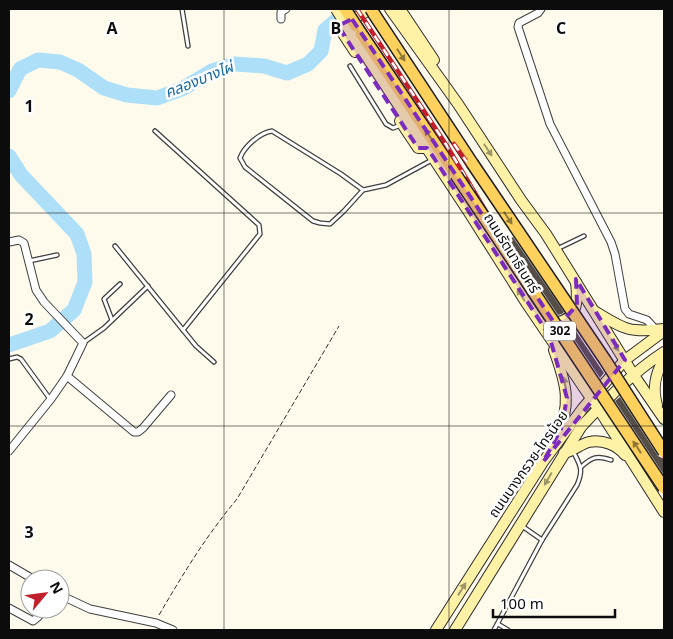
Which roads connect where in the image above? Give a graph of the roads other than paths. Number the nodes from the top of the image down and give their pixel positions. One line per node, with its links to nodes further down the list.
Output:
1 (182, 9): 10 (lane)
2 (286, 9): 8 (street)
3 (336, 9): 9 (main road, ถนนรัตนาธิเบศร์ / 302, bridge)
4 (345, 9): 9 (main road, ถนนรัตนาธิเบศร์ / 302, bridge)
5 (393, 9): 20 (main road, one-way to 20)
6 (541, 9): 30 (street)
7 (373, 10): 12 (main road); 46 (main road, ถนนรัตนาธิเบศร์ / 302, one-way to 46, bridge)
8 (281, 19)
9 (354, 29): 14 (main road, ถนนรัตนาธิเบศร์ / 302); 52 (main road, ถนนรัตนาธิเบศร์ / 302, one-way to 9, bridge)
10 (188, 46)
11 (350, 66): 12 (lane)
12 (402, 124): 14 (main road)
13 (155, 131): 29 (lane)
14 (427, 148): 15 (main road, ถนนรัตนาธิเบศร์ / 302)
15 (434, 158): 16 (lane); 27 (main road, ถนนรัตนาธิเบศร์ / 302, one-way to 15)
16 (363, 190): 16 (lane)
17 (584, 236): 20 (lane)
18 (9, 242): 22 (street)
19 (115, 246): 25 (lane)
20 (557, 249): 23 (main road)
21 (57, 255): 22 (lane)
22 (29, 261): 32 (street)
23 (576, 278): 26 (main road); 27 (main road)
24 (120, 284): 28 (lane)
25 (148, 286): 28 (lane); 29 (lane)
26 (595, 312): 30 (main road); 35 (main road, one-way to 35)
27 (532, 313): 31 (main road, ถนนรัตนาธิเบศร์ / 302)
28 (112, 320): 32 (lane)
29 (183, 330): 36 (lane)
30 (659, 332): 33 (main road); 35 (main road, ถนนบางกรวย-ไทรน้อย)
31 (549, 335): 41 (main road, ถนนรัตนาธิเบศร์ / 302); 48 (main road, one-way to 31)
32 (83, 343): 38 (street)
33 (663, 355): 37 (main road, ถนนบางกรวย-ไทรน้อย); 43 (main road)
34 (9, 359): 40 (lane)
35 (625, 360): 37 (main road); 41 (main road, ถนนบางกรวย-ไทรน้อย)
36 (214, 362)
37 (633, 374): 42 (main road, ถนนบางกรวย-ไทรน้อย); 43 (main road)
38 (67, 376): 39 (street); 40 (street)
39 (171, 395)
40 (51, 399): 44 (street)
41 (591, 399): 42 (main road, ถนนรัตนาธิเบศร์ / 302); 48 (main road, ถนนบางกรวย-ไทรน้อย)
42 (597, 408): 45 (main road, ถนนบางกรวย-ไทรน้อย); 51 (main road, ถนนรัตนาธิเบศร์ / 302)
43 (661, 415)
44 (9, 451)
45 (568, 452): 49 (lane); 51 (main road); 54 (main road, ถนนบางกรวย-ไทรน้อย, one-way to 54)
46 (664, 452)
47 (611, 460): 49 (lane)
48 (543, 462): 61 (main road, ถนนบางกรวย-ไทรน้อย, one-way to 48)
49 (581, 467): 55 (lane)
50 (664, 472): 53 (main road)
51 (644, 480): 53 (main road, ถนนรัตนาธิเบศร์ / 302)
52 (664, 488)
53 (663, 509)
54 (521, 525): 55 (lane); 62 (main road, ถนนบางกรวย-ไทรน้อย)
55 (542, 540): 59 (lane)
56 (9, 565): 57 (street)
57 (20, 572)
58 (70, 600): 60 (street)
59 (498, 624): 63 (lane); 64 (lane)
60 (173, 630)
61 (436, 630)
62 (455, 630)
63 (494, 630)
64 (508, 630)

